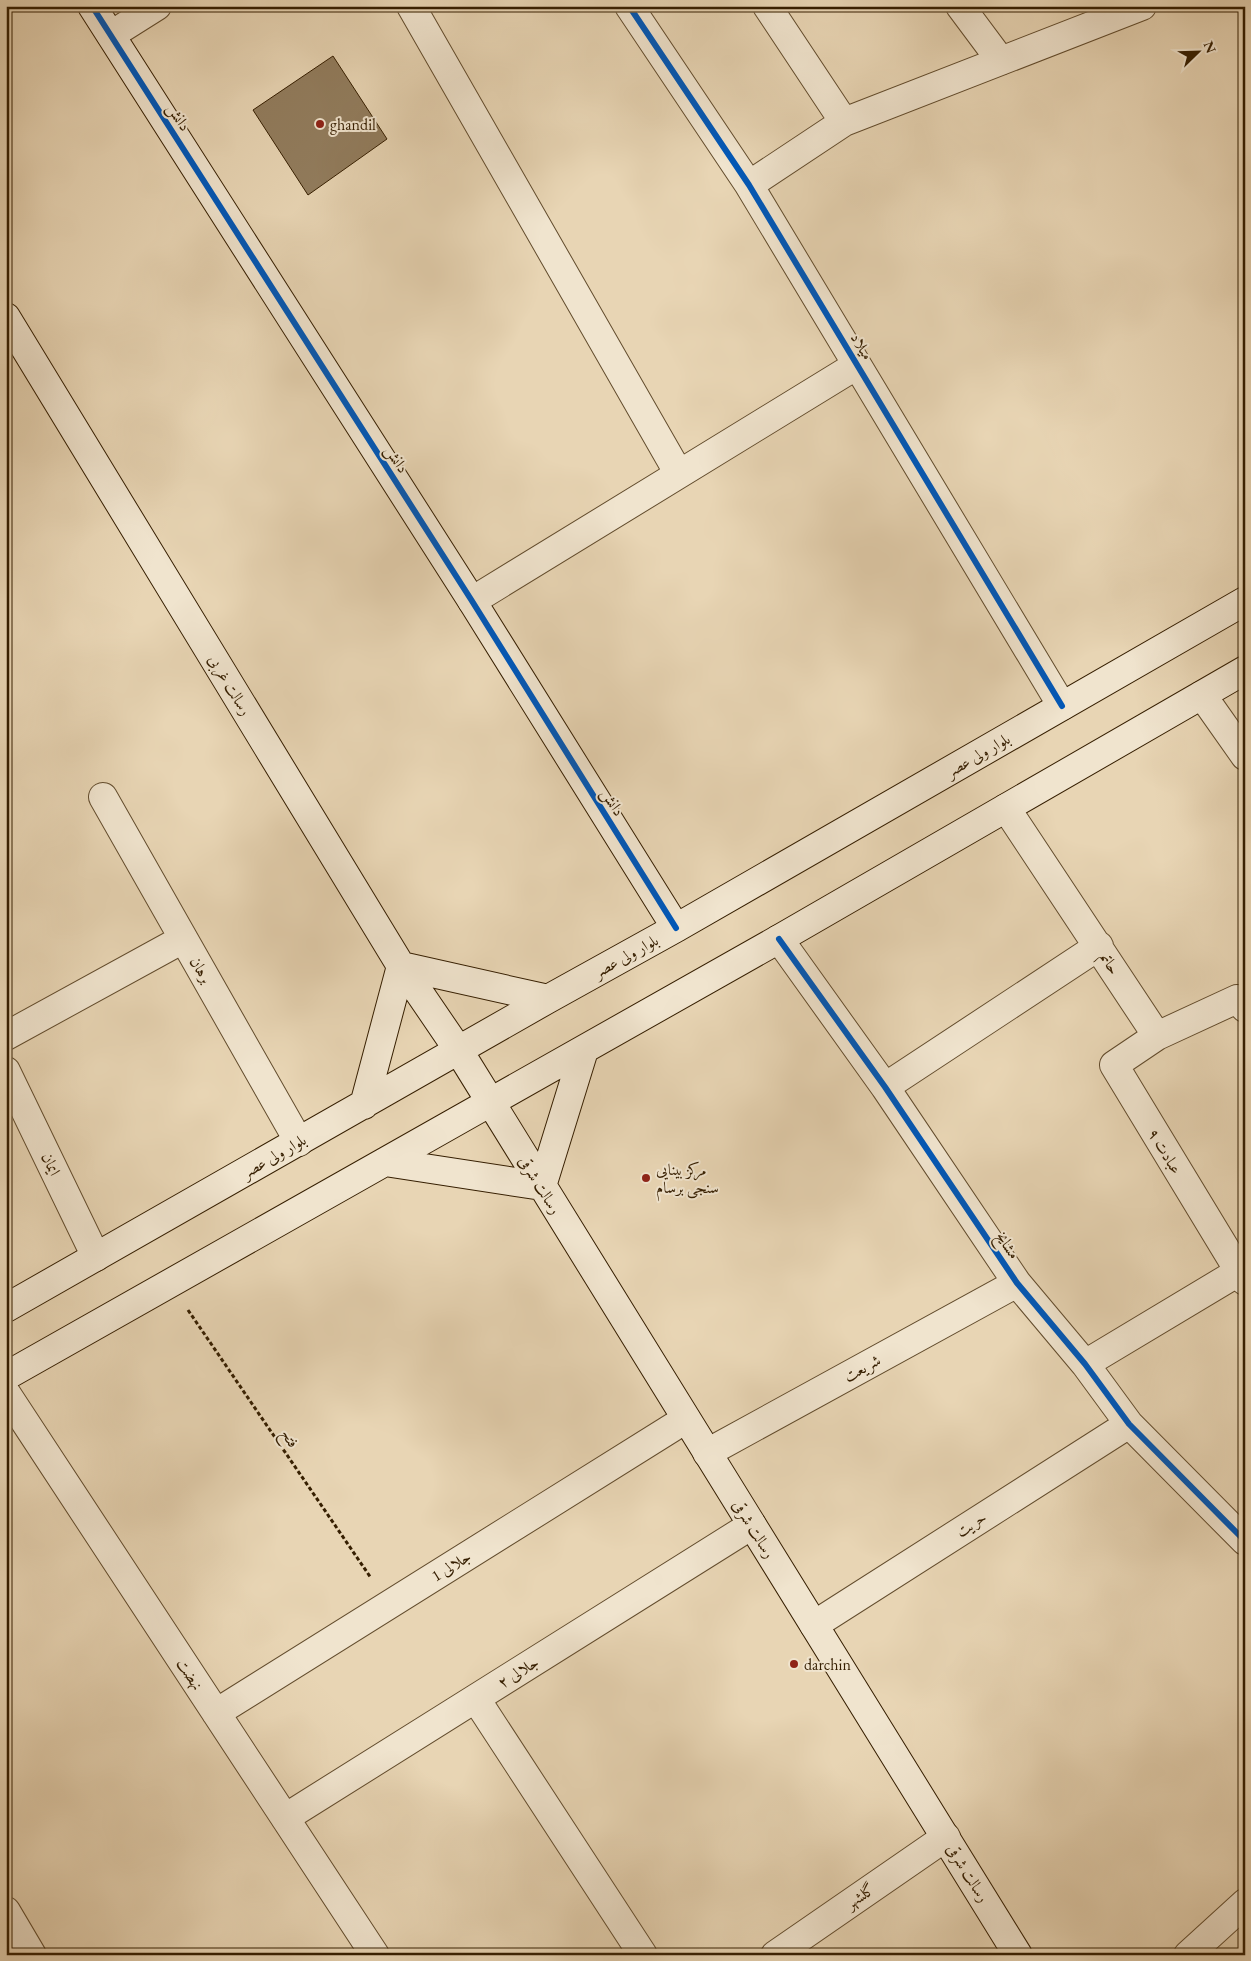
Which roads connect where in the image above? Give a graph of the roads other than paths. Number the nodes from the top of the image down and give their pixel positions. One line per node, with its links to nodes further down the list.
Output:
1 (92, 6): 8 (street, دانش)
2 (157, 6): 8 (street)
3 (410, 6): 14 (street)
4 (629, 6): 11 (street, میلاد)
5 (960, 6): 9 (street)
6 (1142, 6): 9 (street)
7 (778, 11): 10 (street)
8 (111, 35): 15 (street, دانش)
9 (1001, 61): 10 (street)
10 (844, 122): 11 (street)
11 (749, 185): 13 (street, میلاد)
12 (6, 317): 27 (street, رسالت غربی)
13 (857, 366): 14 (street); 19 (street, میلاد)
14 (680, 474): 15 (street)
15 (472, 601): 23 (street, دانش)
16 (1245, 601): 19 (street, بلوار ولی عصر)
17 (1245, 670): 18 (street)
18 (1202, 695): 20 (street); 22 (street)
19 (1062, 706): 23 (street, بلوار ولی عصر)
20 (1245, 756)
21 (104, 798): 24 (street, برهان)
22 (1006, 808): 25 (street); 26 (street, حاتم)
23 (676, 928): 28 (street, بلوار ولی عصر)
24 (184, 939): 30 (street); 38 (street, برهان)
25 (779, 939): 32 (street); 35 (street, مشایخ)
26 (1099, 946): 31 (street, حاتم); 35 (street)
27 (401, 966): 28 (street); 33 (street, رسالت غربی); 37 (street)
28 (548, 999): 33 (street, بلوار ولی عصر)
29 (1245, 1008): 31 (street)
30 (6, 1036)
31 (1157, 1036): 42 (street, عبادت ۹)
32 (584, 1050): 36 (street); 40 (street)
33 (459, 1051): 36 (street, رسالت شرقی); 37 (street, بلوار ولی عصر)
34 (6, 1071): 41 (street, ایمان)
35 (885, 1087): 43 (street, مشایخ)
36 (490, 1103): 39 (street); 40 (street, رسالت شرقی)
37 (364, 1105): 38 (street, بلوار ولی عصر)
38 (298, 1142): 41 (street, بلوار ولی عصر)
39 (385, 1162): 40 (street); 46 (street)
40 (542, 1186): 48 (street, رسالت شرقی)
41 (96, 1257): 44 (street, بلوار ولی عصر)
42 (1242, 1274): 45 (street)
43 (1017, 1283): 45 (street, مشایخ); 50 (street, شریعت)
44 (6, 1308)
45 (1085, 1364): 49 (street, مشایخ)
46 (6, 1376)
47 (6, 1393): 55 (street, نهضت)
48 (686, 1419): 50 (street, رسالت شرقی); 55 (street, جلالی 1)
49 (1129, 1424): 52 (street, مشایخ); 53 (street, حریت)
50 (707, 1453): 51 (street, رسالت شرقی)
51 (752, 1525): 53 (street, رسالت شرقی); 54 (street, جلالی ۲)
52 (1245, 1541)
53 (814, 1625): 57 (street, رسالت شرقی)
54 (476, 1698): 56 (street, جلالی ۲); 62 (street)
55 (216, 1713): 56 (street, نهضت)
56 (285, 1818): 61 (street, نهضت)
57 (946, 1837): 63 (street, گلشهر); 64 (street, رسالت شرقی)
58 (1245, 1903): 65 (street)
59 (6, 1911): 60 (street)
60 (32, 1955)
61 (374, 1955)
62 (643, 1955)
63 (775, 1955)
64 (1018, 1955)
65 (1188, 1955)

